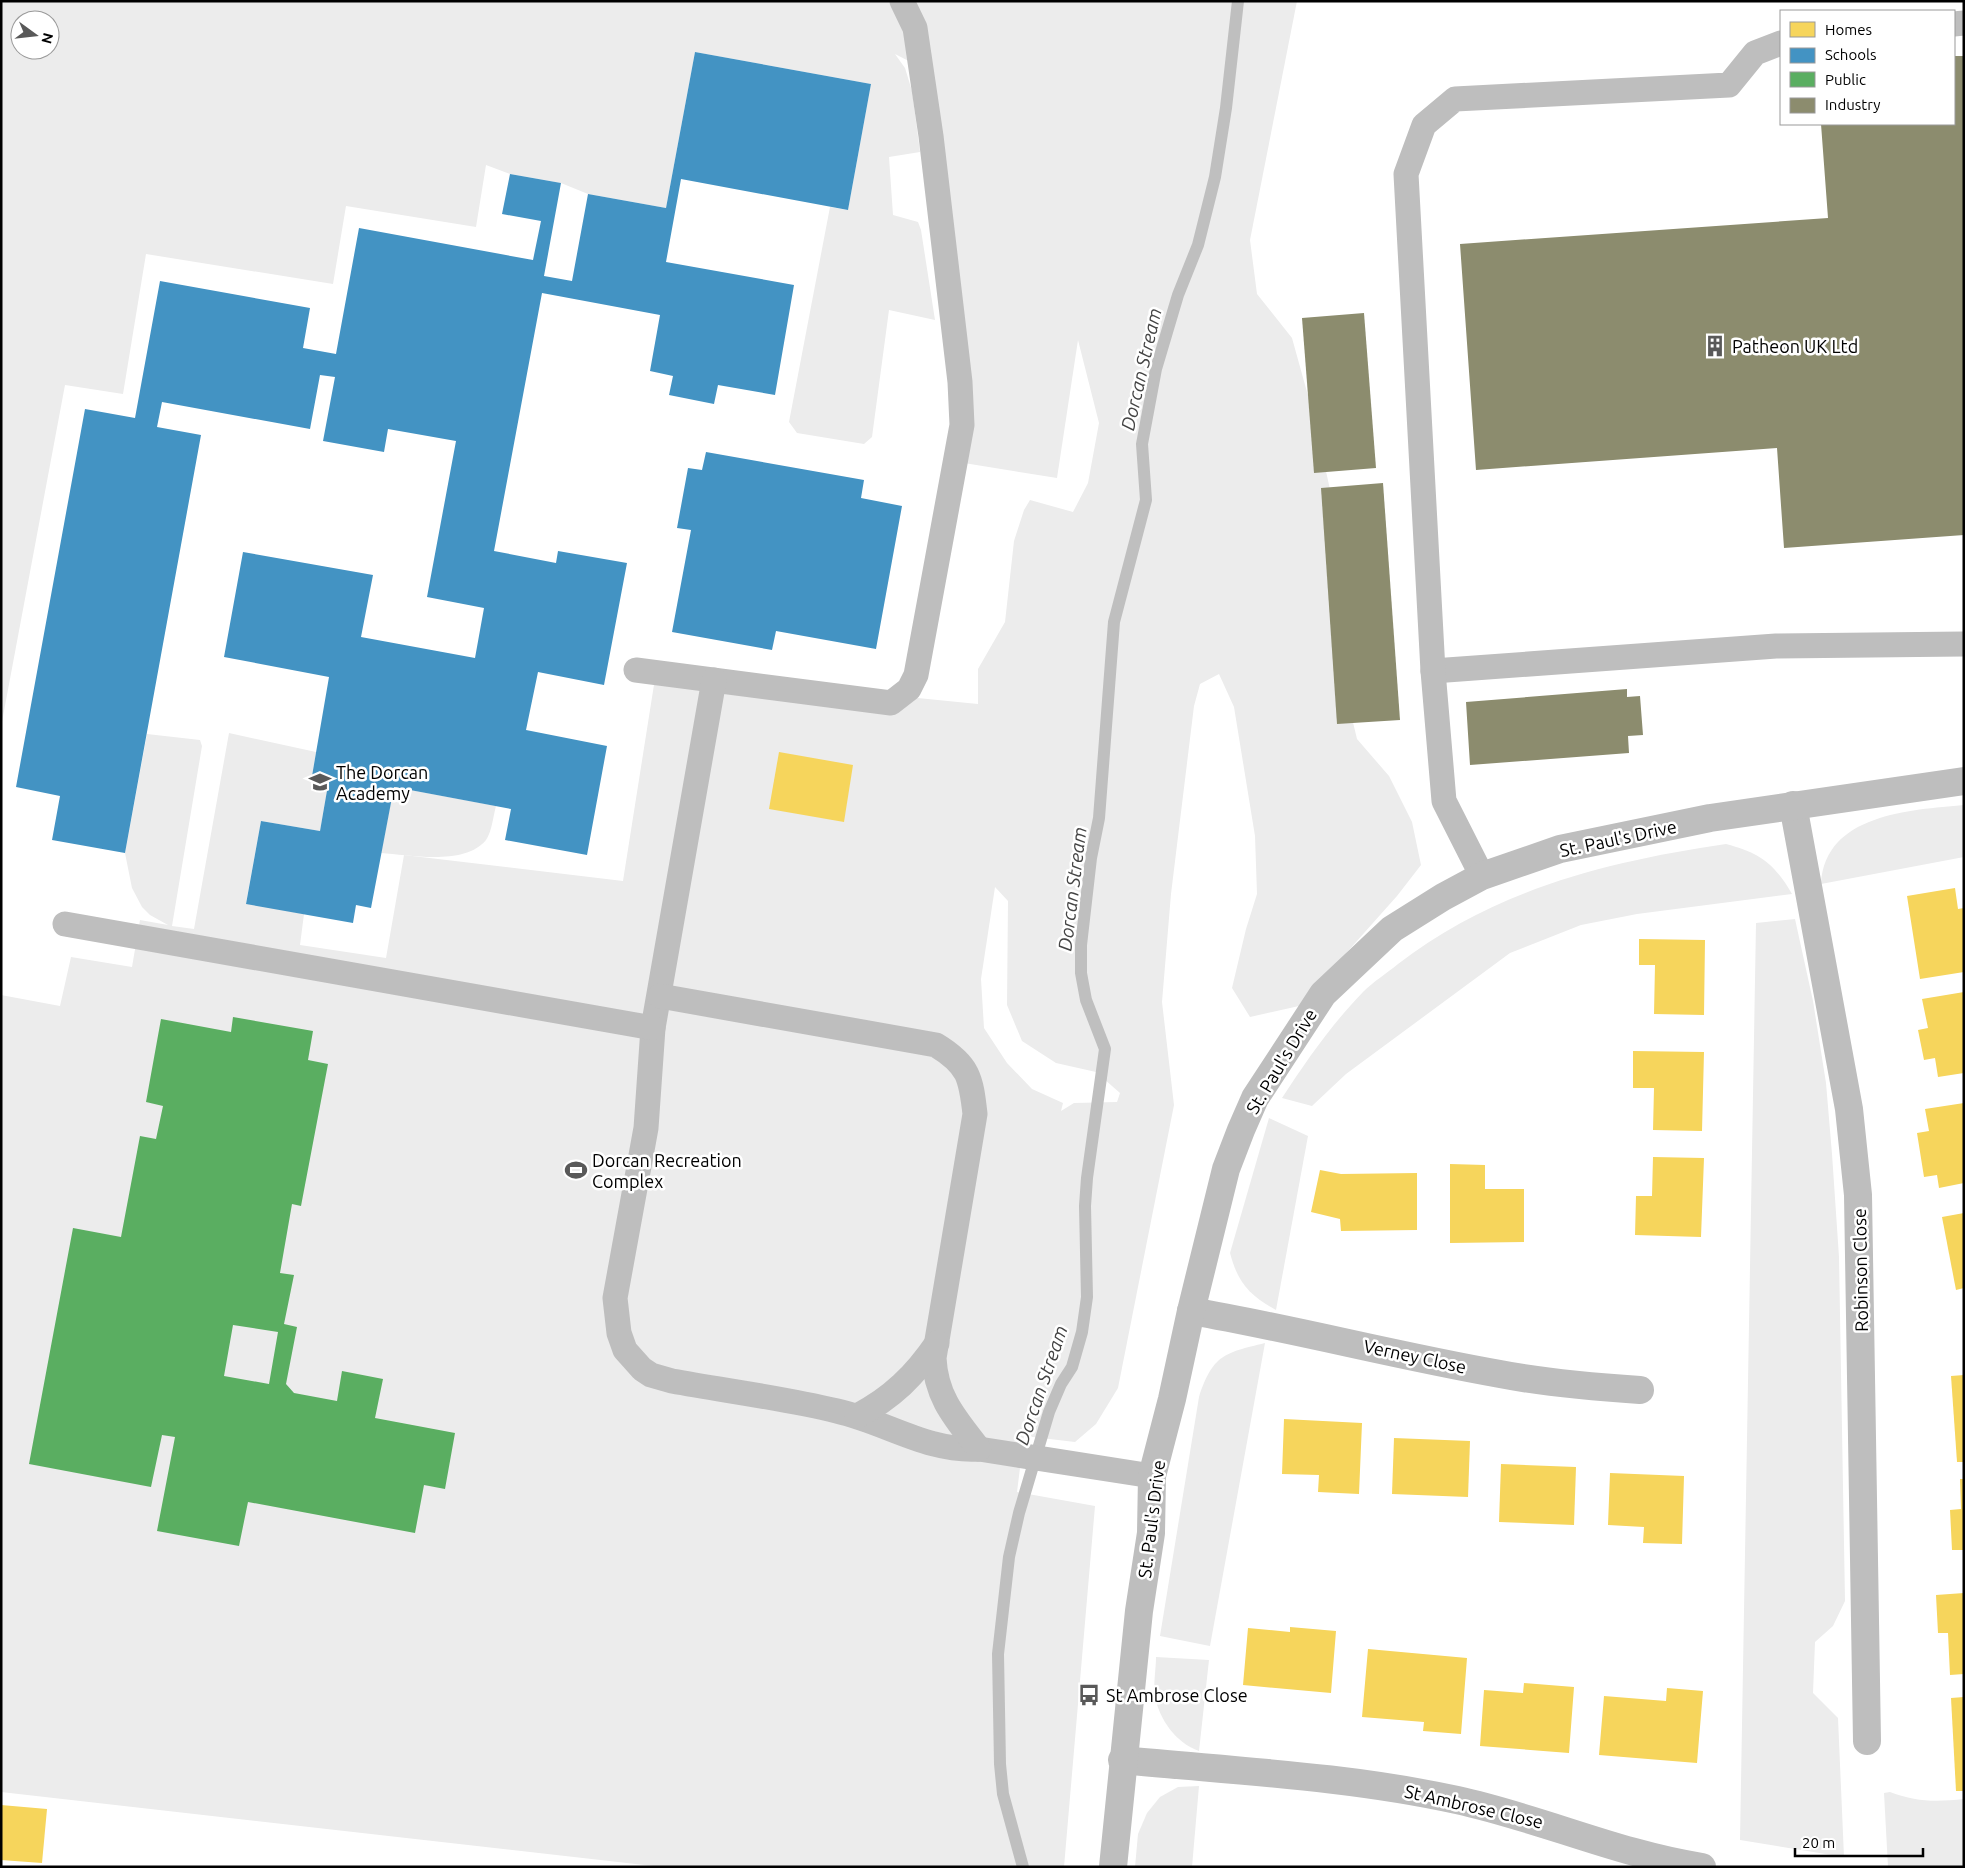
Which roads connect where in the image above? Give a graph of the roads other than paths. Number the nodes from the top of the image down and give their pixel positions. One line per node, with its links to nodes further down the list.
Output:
1 (902, 1): 6 (lane)
2 (1780, 43): 5 (lane)
3 (1964, 644): 5 (lane)
4 (636, 670): 6 (lane)
5 (1433, 671): 9 (lane)
6 (714, 680): 11 (lane)
7 (1964, 781): 8 (street, St. Paul's Drive)
8 (1793, 805): 9 (street, St. Paul's Drive); 19 (street, Robinson Close)
9 (1482, 876): 13 (street, St. Paul's Drive)
10 (65, 924): 12 (lane)
11 (660, 996): 12 (lane); 14 (lane)
12 (654, 1028): 16 (lane)
13 (1191, 1311): 15 (street, Verney Close); 18 (street, St. Paul's Drive)
14 (937, 1343): 16 (lane); 17 (lane)
15 (1640, 1390)
16 (857, 1416): 17 (lane)
17 (989, 1451): 18 (lane)
18 (1152, 1476): 20 (street, St. Paul's Drive)
19 (1867, 1741)
20 (1122, 1760): 21 (street, St. Paul's Drive); 22 (street, St Ambrose Close)
21 (1112, 1867)
22 (1702, 1867)

